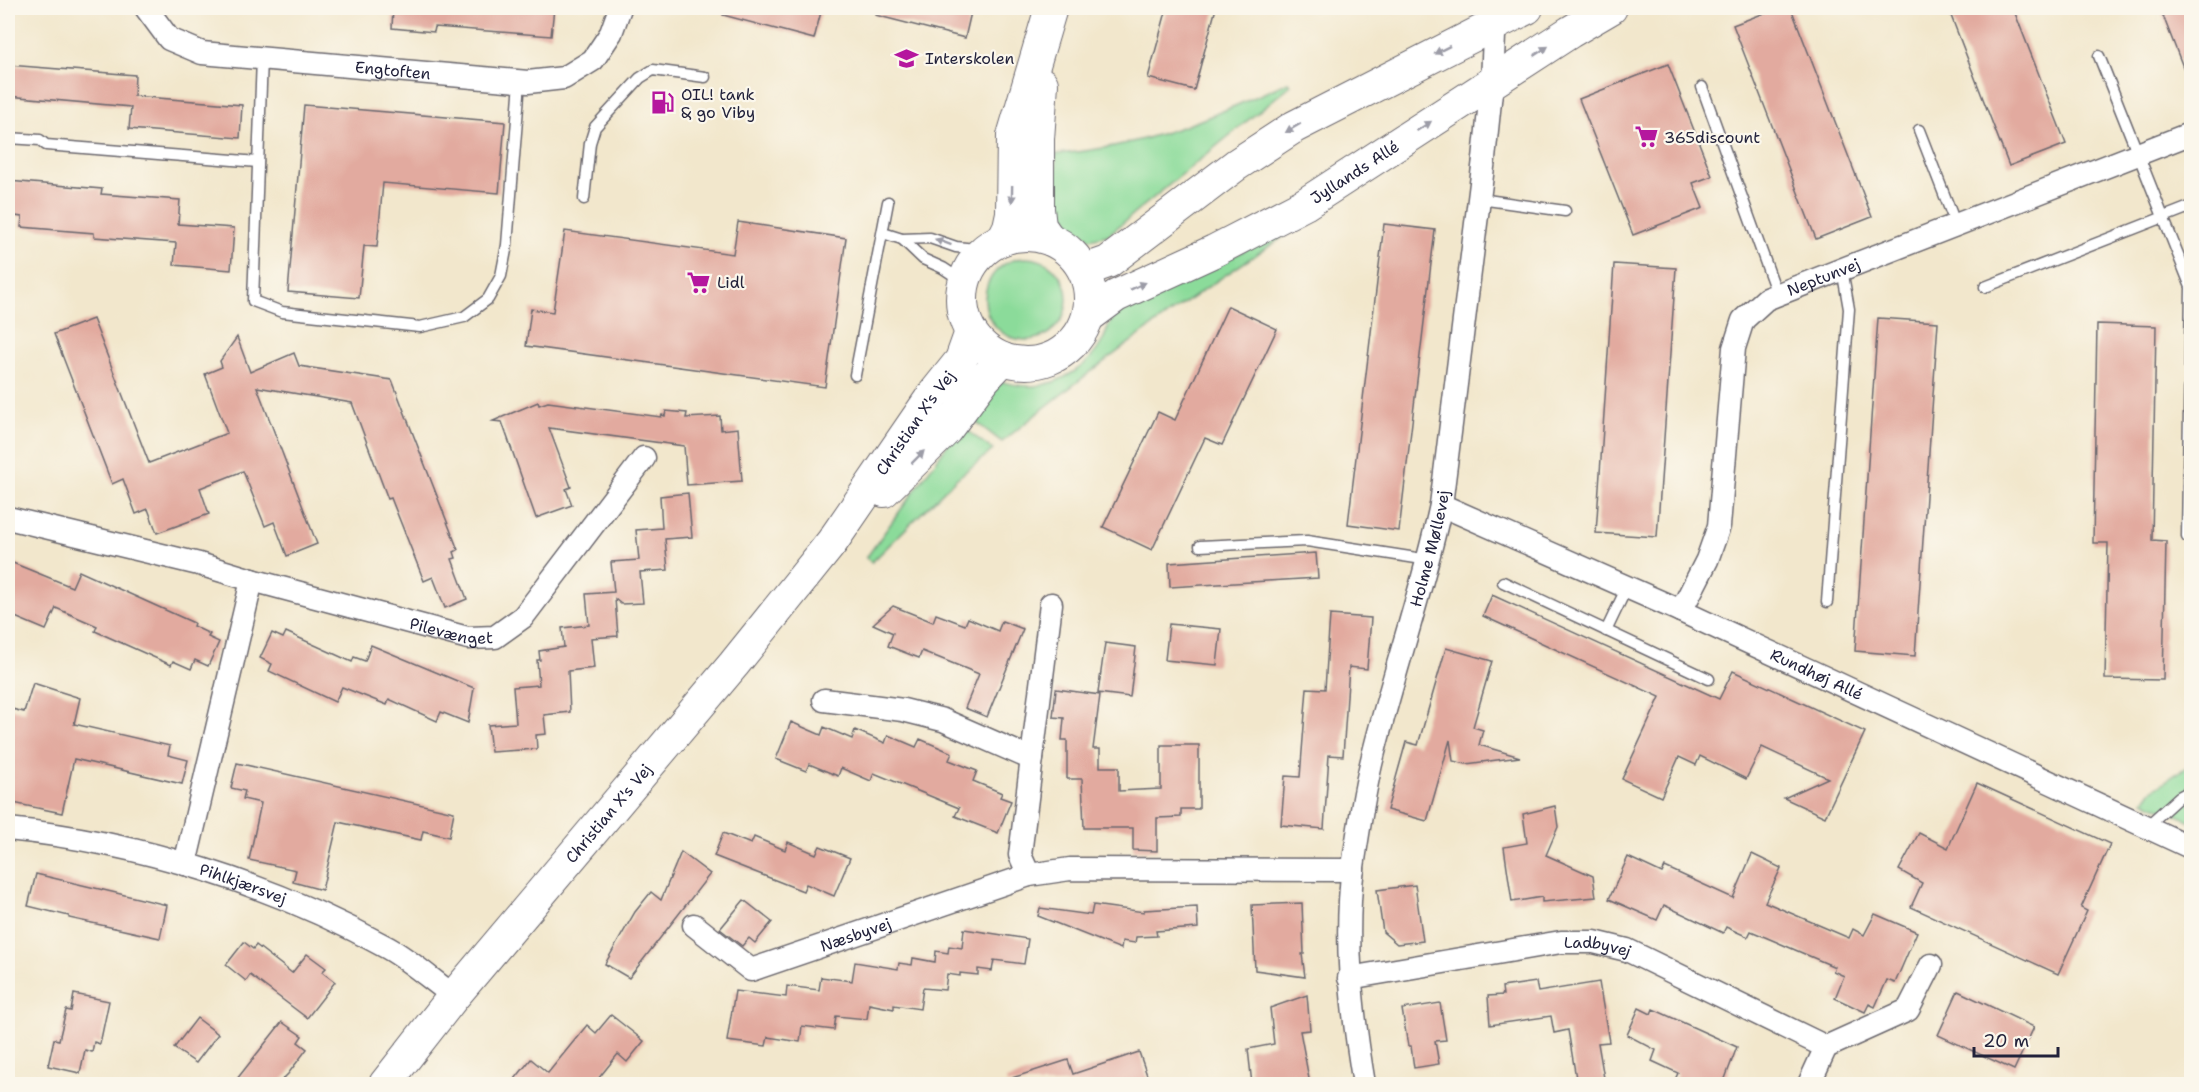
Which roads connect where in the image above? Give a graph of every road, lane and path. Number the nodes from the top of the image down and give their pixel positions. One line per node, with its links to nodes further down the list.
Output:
1 (146, 8): 8 (street, Engtoften)
2 (620, 8): 10 (street, Engtoften)
3 (1527, 8): 6 (street)
4 (1611, 8): 11 (street, Jyllands Allé, one-way to 4)
5 (1049, 15): 26 (street); 28 (street, one-way to 28)
6 (1495, 16): 11 (street, Holme Møllevej); 29 (street, one-way to 29)
7 (2099, 56): 16 (lane)
8 (262, 58): 10 (street, Engtoften); 17 (lane)
9 (705, 77): 18 (lane)
10 (520, 82): 17 (lane)
11 (1491, 82): 19 (street, Holme Møllevej); 34 (street, Jyllands Allé, one-way to 11)
12 (1702, 87): 33 (lane)
13 (1919, 130): 24 (lane)
14 (2192, 133): 16 (street, Neptunvej)
15 (8, 138): 17 (lane)
16 (2137, 154): 23 (lane); 24 (street, Neptunvej)
17 (258, 162)
18 (584, 199)
19 (1480, 199): 22 (lane); 39 (street, Holme Møllevej)
20 (888, 202): 25 (lane)
21 (2192, 206): 23 (lane)
22 (1565, 211)
23 (2163, 218): 32 (lane); 41 (lane)
24 (1956, 225): 30 (street, Neptunvej)
25 (884, 233): 27 (lane); 37 (lane)
26 (1049, 239): 28 (street); 29 (street)
27 (902, 240): 28 (lane, one-way to 27); 31 (lane)
28 (994, 245): 31 (street)
29 (1082, 266): 34 (street)
30 (1842, 269): 33 (street, Neptunvej); 48 (lane)
31 (964, 282): 35 (street)
32 (1985, 287)
33 (1777, 294): 50 (street, Neptunvej)
34 (1089, 316): 36 (street)
35 (971, 333): 36 (street); 42 (street, Christian X's Vej)
36 (1003, 359): 42 (street, Christian X's Vej, one-way to 36)
37 (855, 375)
38 (644, 459): 45 (street, Pilevænget)
39 (1441, 505): 44 (street, Holme Møllevej); 47 (street, Rundhøj Allé)
40 (8, 518): 45 (street, Pilevænget)
41 (2187, 537)
42 (832, 542): 65 (street, Christian X's Vej)
43 (1200, 546): 44 (lane)
44 (1429, 560): 60 (street, Holme Møllevej)
45 (252, 580): 59 (street)
46 (1503, 582): 51 (lane)
47 (1627, 587): 50 (street, Rundhøj Allé); 51 (lane)
48 (1827, 602)
49 (1051, 604): 54 (street)
50 (1681, 610): 56 (street, Rundhøj Allé)
51 (1606, 630): 52 (lane)
52 (1709, 679)
53 (824, 700): 54 (street)
54 (1032, 759): 61 (street)
55 (2192, 790): 56 (lane)
56 (2146, 827): 58 (street, Rundhøj Allé)
57 (8, 829): 59 (street, Pihlkjærsvej)
58 (2192, 848)
59 (185, 864): 65 (street, Pihlkjærsvej)
60 (1353, 870): 61 (street, Næsbyvej); 64 (street, Holme Møllevej)
61 (1029, 875): 62 (street, Næsbyvej)
62 (694, 925)
63 (1931, 965): 66 (street)
64 (1349, 978): 66 (street, Ladbyvej); 68 (street, Holme Møllevej)
65 (454, 996): 67 (street, Christian X's Vej)
66 (1826, 1047): 69 (street)
67 (385, 1084)
68 (1364, 1084)
69 (1809, 1084)

